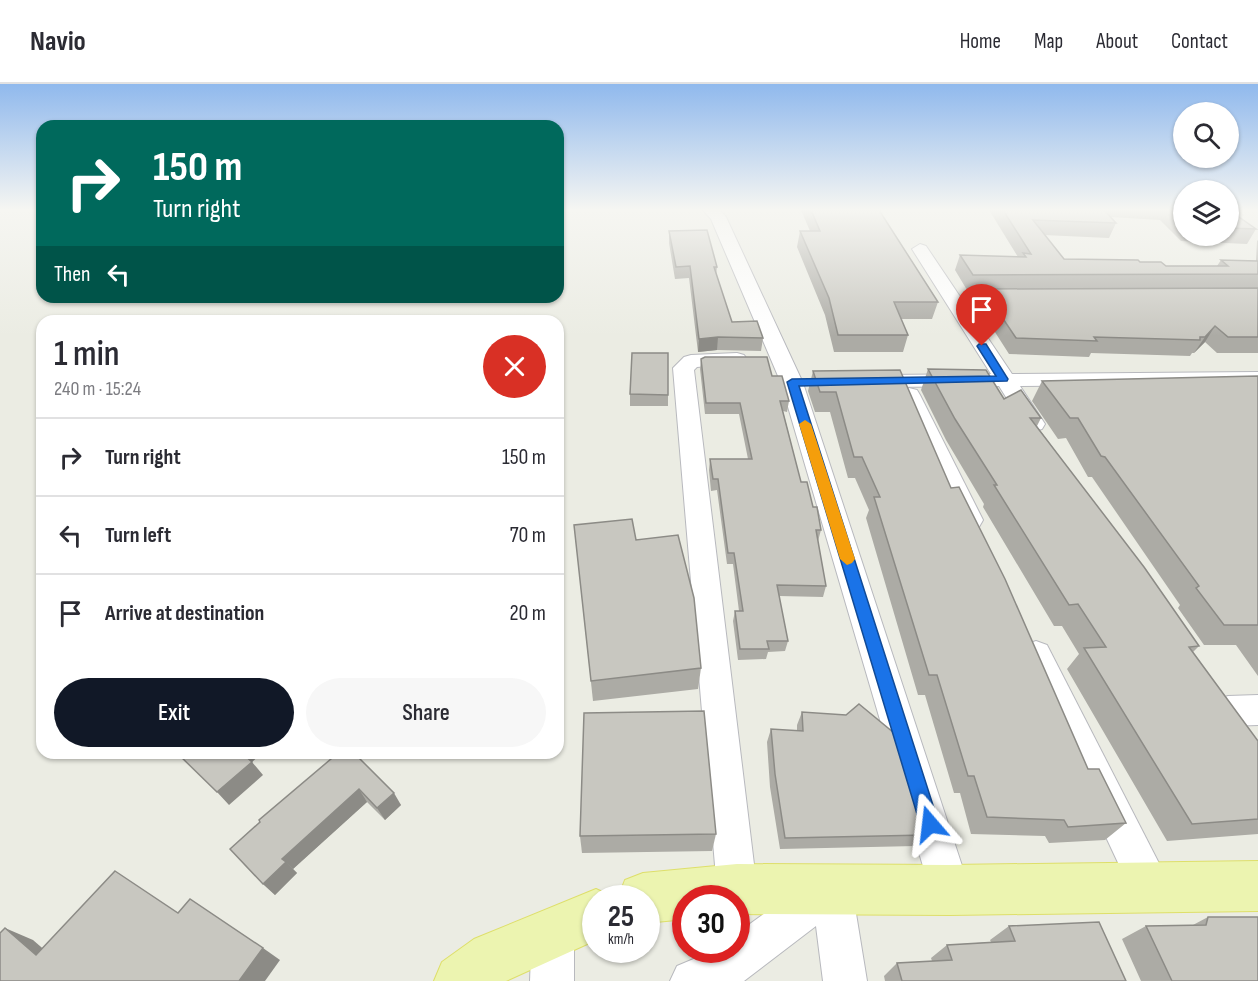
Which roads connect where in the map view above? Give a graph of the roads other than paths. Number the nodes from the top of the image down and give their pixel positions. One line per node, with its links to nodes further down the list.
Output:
1 (735, 252): 3 (street)
2 (923, 252): 5 (street)
3 (796, 374): 11 (street); 16 (street)
4 (1258, 378): 5 (street)
5 (1003, 379): 6 (street); 8 (street)
6 (902, 380): 7 (street); 9 (street)
7 (869, 381)
8 (1049, 447)
9 (984, 549)
10 (1026, 634): 13 (street)
11 (737, 885)
12 (1258, 886): 13 (main road)
13 (1150, 887): 16 (main road)
14 (750, 889): 15 (main road)
15 (832, 889): 16 (main road); 20 (street); 21 (street)
16 (950, 890)
17 (574, 922): 18 (main road); 19 (street)
18 (461, 981)
19 (552, 981)
20 (692, 981)
21 (845, 981)

